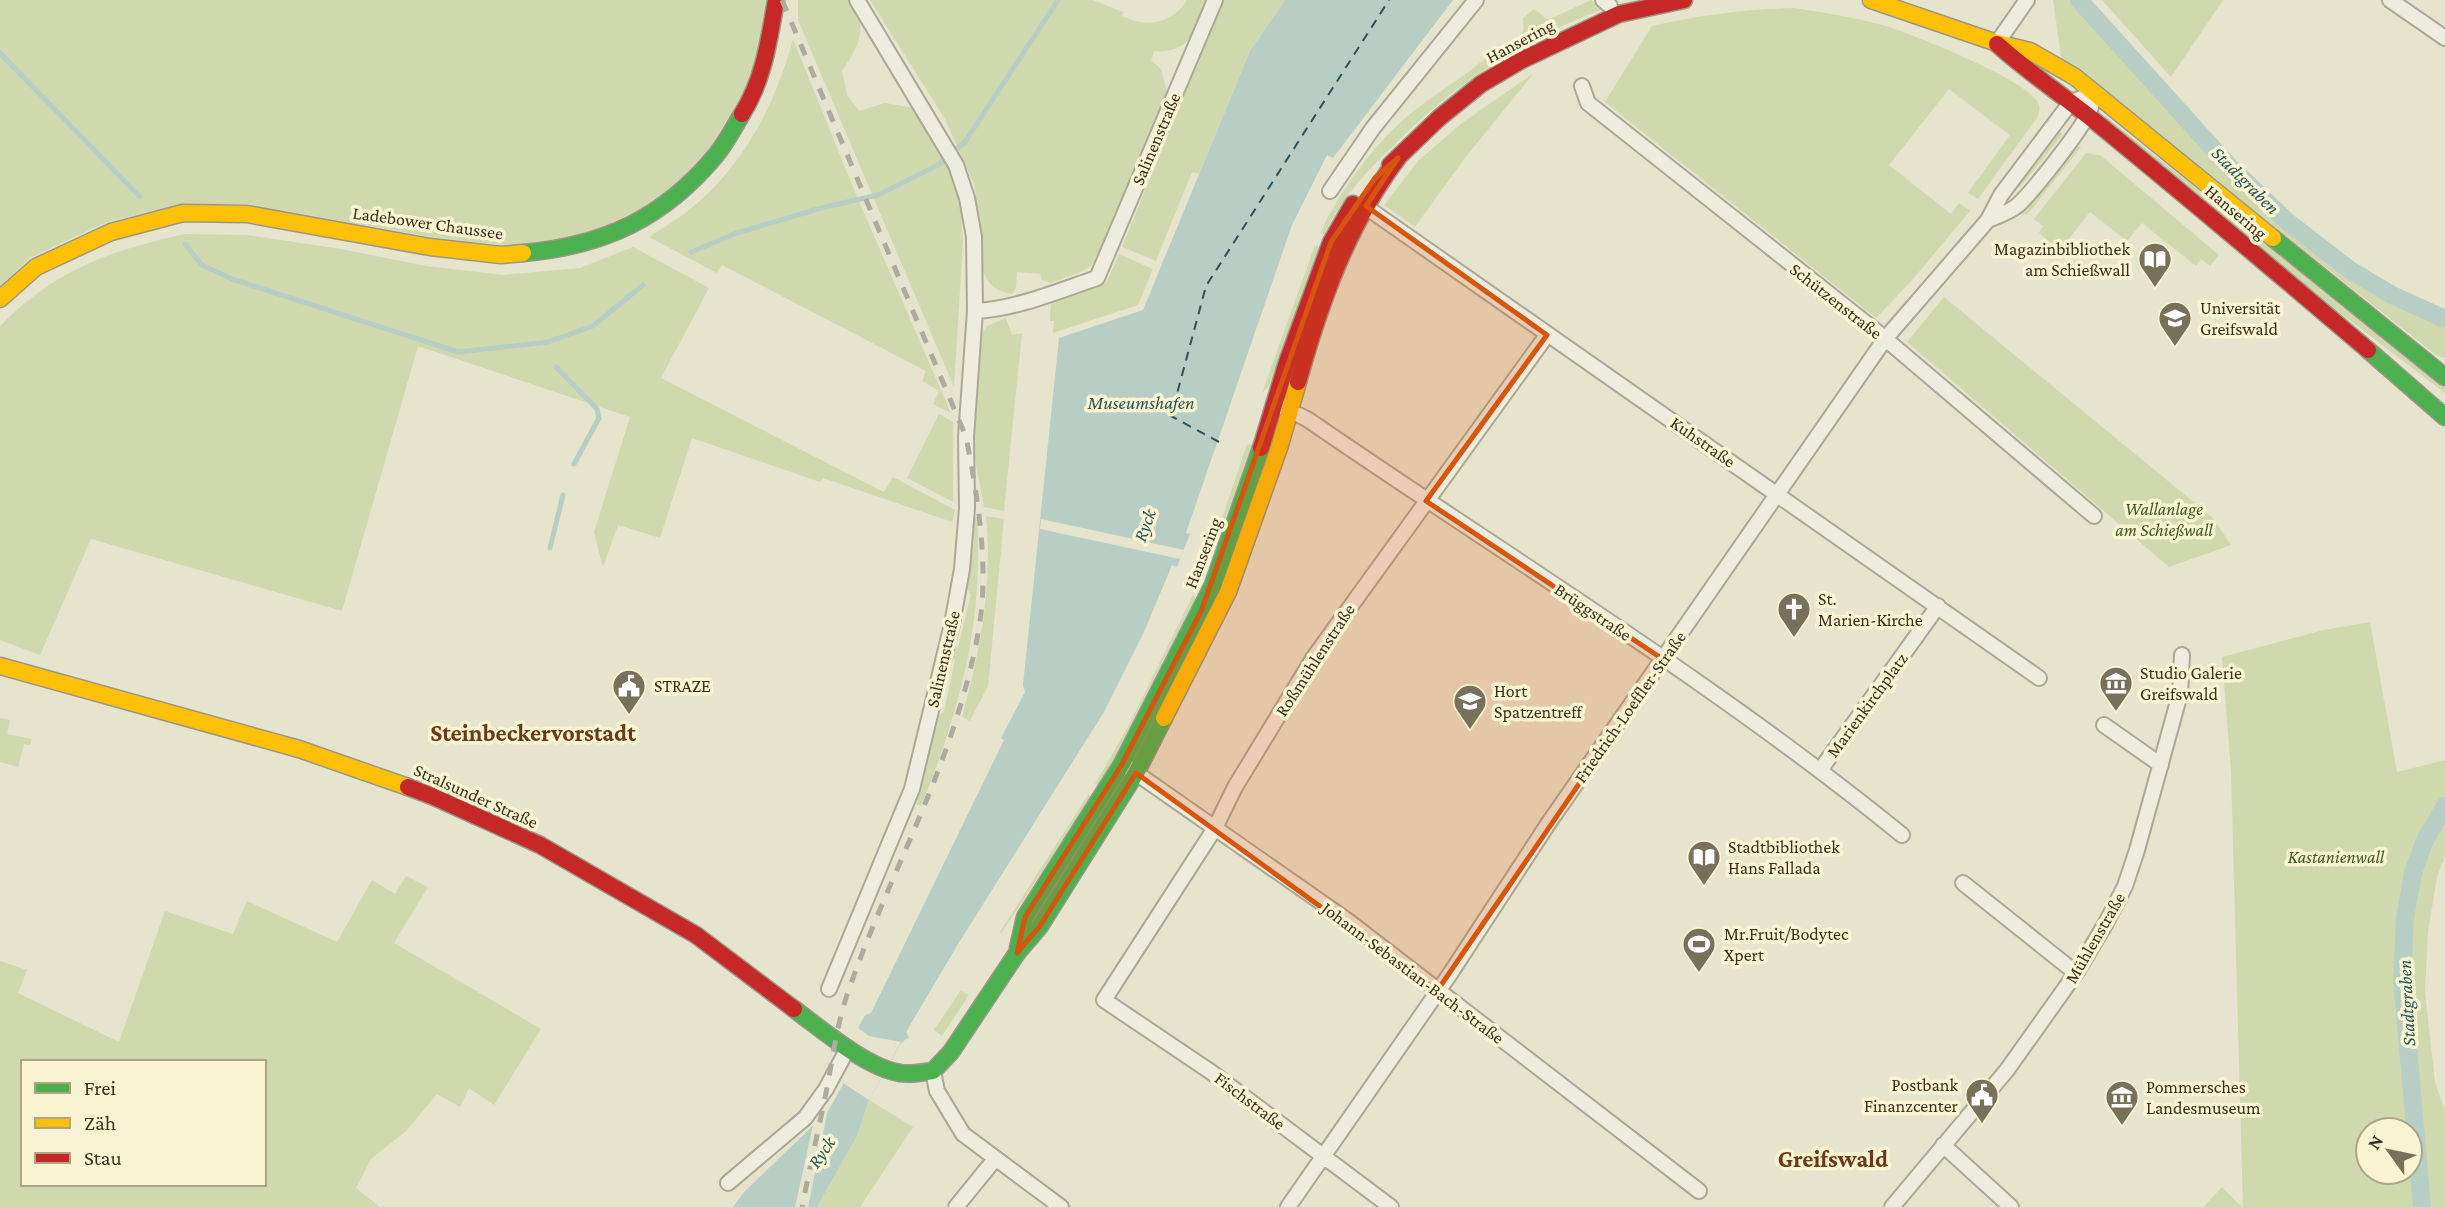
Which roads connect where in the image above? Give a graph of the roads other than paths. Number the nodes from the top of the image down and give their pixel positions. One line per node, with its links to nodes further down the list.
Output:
1 (776, 0): 19 (main road, Ladebower Chaussee)
2 (857, 0): 20 (street, Salinenstraße)
3 (1215, 0): 20 (street, Salinenstraße)
4 (1476, 0): 16 (street)
5 (1684, 0): 15 (main road, Hansering)
6 (1871, 0): 10 (main road, Hansering)
7 (2027, 0): 10 (street)
8 (2390, 0): 9 (street)
9 (2445, 38)
10 (1997, 44): 12 (main road, Hansering); 13 (main road, Hansering)
11 (1582, 86): 22 (street, Schützenstraße)
12 (2095, 93): 13 (street); 14 (street, Friedrich-Loeffler-Straße); 23 (main road, Hansering)
13 (2071, 102): 14 (main road, Hansering); 18 (street, Friedrich-Loeffler-Straße)
14 (2089, 116): 18 (street, Friedrich-Loeffler-Straße); 25 (main road, Hansering)
15 (1398, 158): 17 (main road, Hansering); 24 (main road, Hansering)
16 (1330, 191)
17 (1366, 206): 21 (street, Kuhstraße); 24 (main road, Hansering)
18 (1989, 220): 22 (street, Friedrich-Loeffler-Straße)
19 (0, 299)
20 (975, 311): 44 (street, Salinenstraße)
21 (1547, 335): 26 (street, Kuhstraße); 27 (street, Roßmühlenstraße)
22 (1885, 339): 26 (street, Friedrich-Loeffler-Straße); 28 (street, Schützenstraße)
23 (2445, 377)
24 (1282, 407): 27 (street, Brüggstraße); 35 (main road, Hansering); 38 (main road, Hansering)
25 (2445, 417)
26 (1778, 493): 29 (street, Kuhstraße); 31 (street, Friedrich-Loeffler-Straße)
27 (1426, 501): 31 (street, Brüggstraße); 39 (street, Roßmühlenstraße)
28 (2094, 516)
29 (1938, 606): 33 (street, Kuhstraße); 37 (street, Marienkirchplatz)
30 (2182, 655): 36 (street, Mühlenstraße)
31 (1664, 660): 37 (street, Brüggstraße); 45 (street, Friedrich-Loeffler-Straße)
32 (0, 666): 47 (main road, Stralsunder Straße)
33 (2039, 678)
34 (2104, 725): 36 (street)
35 (1122, 764): 38 (street, Johann-Sebastian-Bach-Straße); 42 (main road, Hansering)
36 (2161, 765): 43 (street, Mühlenstraße)
37 (1821, 769): 40 (street, Brüggstraße)
38 (1136, 773): 39 (street, Johann-Sebastian-Bach-Straße); 42 (main road, Hansering)
39 (1216, 828): 45 (street, Johann-Sebastian-Bach-Straße); 46 (street, Roßmühlenstraße)
40 (1902, 835)
41 (1964, 883): 43 (street)
42 (1017, 953): 48 (main road, Hansering)
43 (2076, 973): 49 (street, Mühlenstraße)
44 (829, 989)
45 (1437, 991): 50 (street, Friedrich-Loeffler-Straße); 53 (street, Johann-Sebastian-Bach-Straße)
46 (1104, 1000): 50 (street, Fischstraße)
47 (853, 1051): 48 (main road, Stralsunder Straße); 52 (street)
48 (933, 1071): 51 (street)
49 (1943, 1145): 58 (street, Mühlenstraße); 59 (street)
50 (1324, 1156): 56 (street, Friedrich-Loeffler-Straße); 57 (street, Fischstraße)
51 (995, 1159): 54 (street); 55 (street)
52 (728, 1183)
53 (1699, 1191)
54 (956, 1207)
55 (1061, 1207)
56 (1288, 1207)
57 (1391, 1207)
58 (1892, 1207)
59 (2011, 1207)

